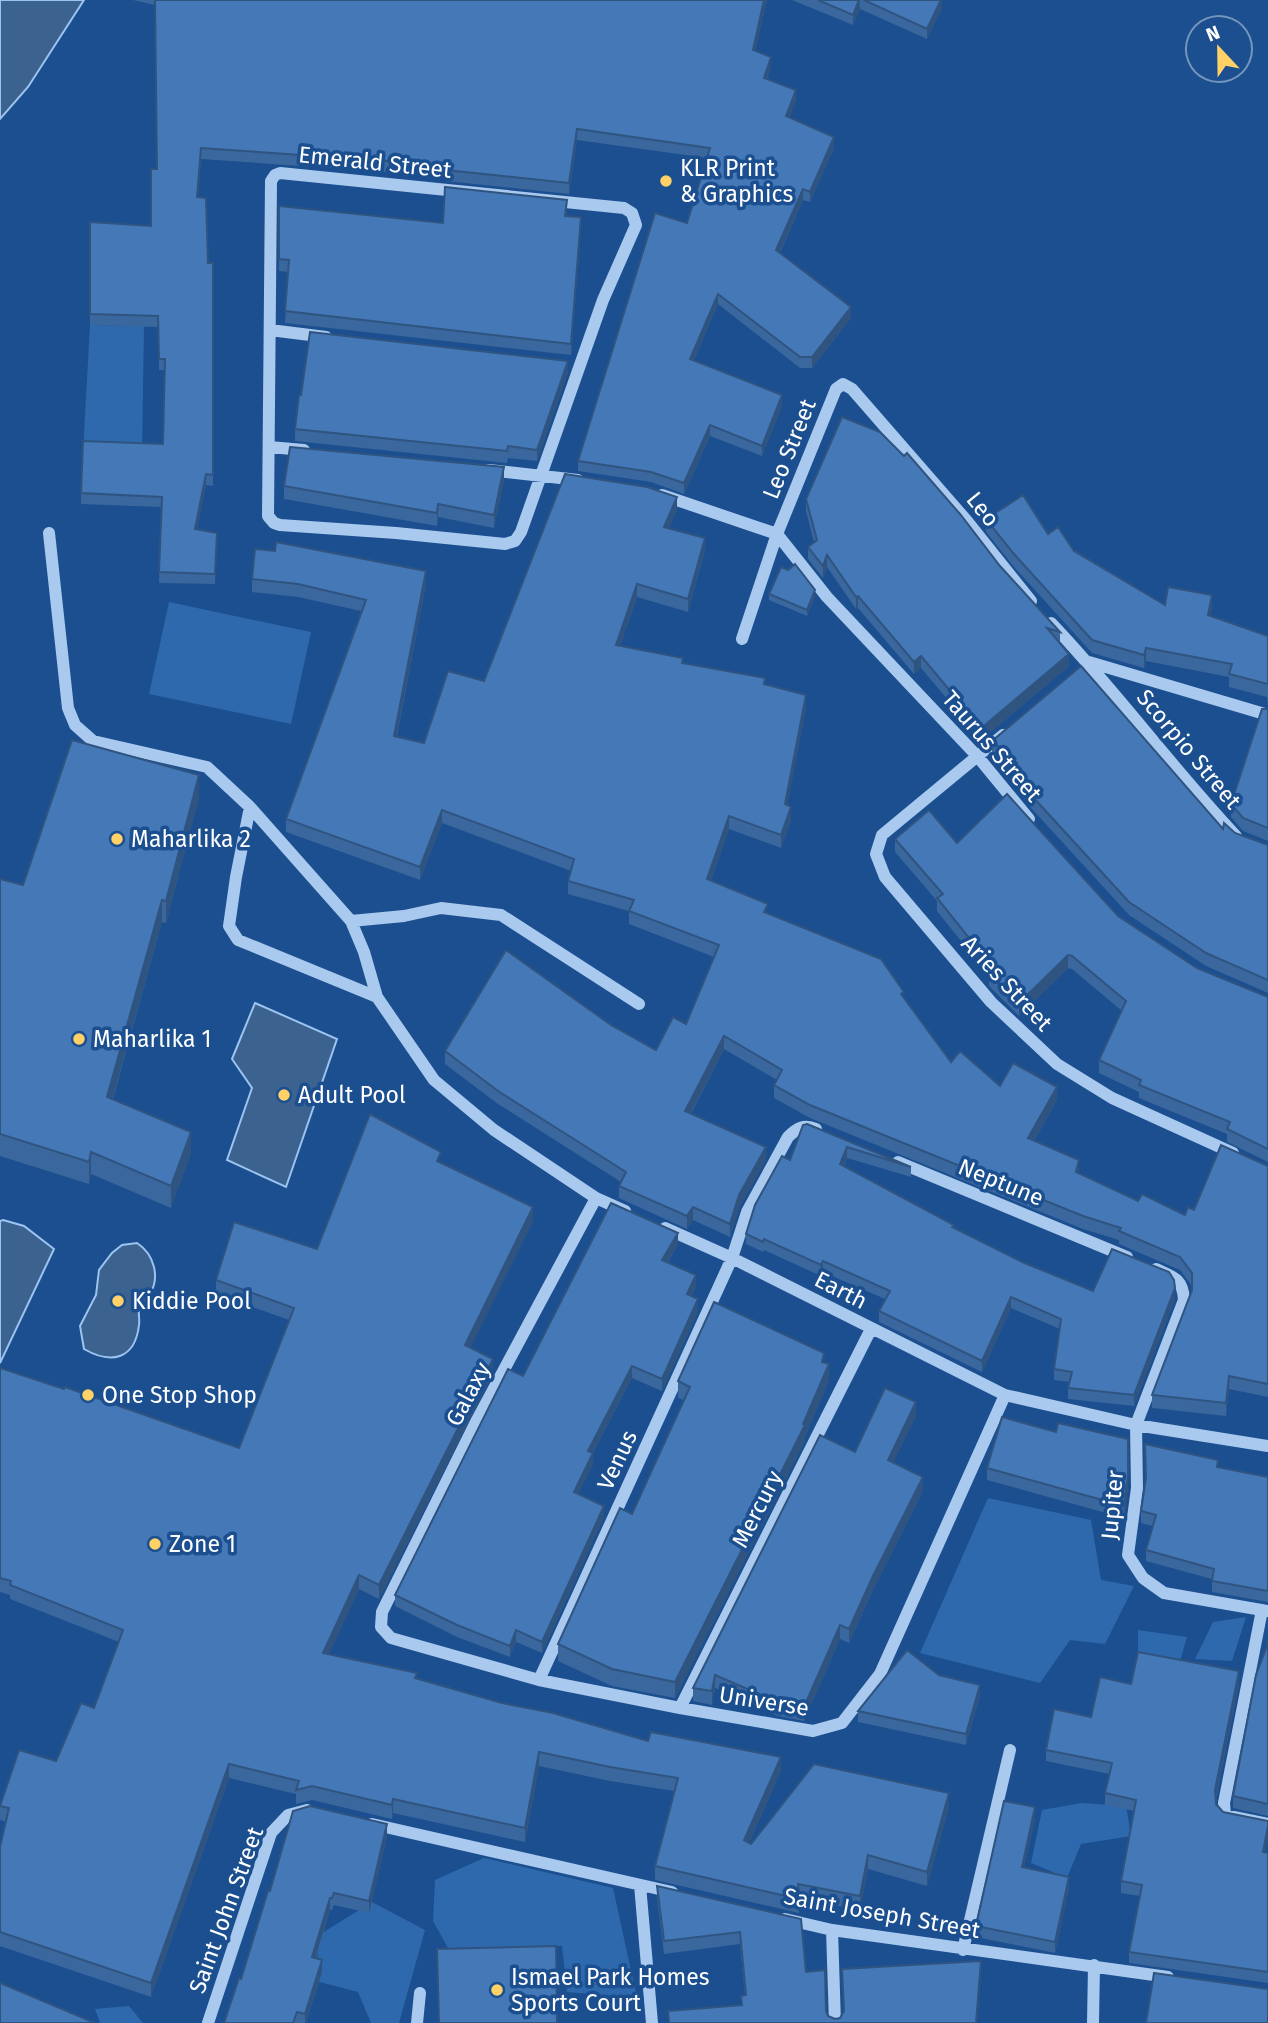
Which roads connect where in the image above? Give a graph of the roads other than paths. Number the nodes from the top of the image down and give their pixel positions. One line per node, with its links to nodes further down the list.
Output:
1 (270, 330): 2 (street); 4 (street); 7 (street, Emerald Street)
2 (337, 338)
3 (843, 384): 11 (street, Leo Street); 13 (street, Leo)
4 (269, 447): 5 (street); 7 (street)
5 (323, 453)
6 (474, 468): 7 (street)
7 (543, 475): 8 (street)
8 (596, 483)
9 (649, 491): 11 (street)
10 (49, 533): 17 (street)
11 (778, 534): 12 (street, Leo Street); 16 (street, Taurus Street)
12 (742, 639)
13 (1083, 666): 14 (street); 19 (street, Scorpio Street)
14 (1268, 715)
15 (1016, 724): 16 (street, Aries Street)
16 (978, 757): 18 (street, Taurus Street); 25 (street, Aries Street)
17 (250, 807): 20 (street); 21 (street)
18 (1034, 824)
19 (1248, 842)
20 (351, 921): 21 (street); 22 (street)
21 (377, 997): 26 (street)
22 (639, 1004)
23 (833, 1136): 29 (street)
24 (883, 1157): 32 (street, Neptune)
25 (1248, 1160)
26 (596, 1198): 27 (street); 35 (street, Galaxy)
27 (633, 1214)
28 (658, 1225): 29 (street, Earth)
29 (732, 1258): 30 (street, Earth); 36 (street, Venus)
30 (871, 1329): 31 (street, Earth); 37 (street, Mercury)
31 (1006, 1395): 32 (street, Earth); 37 (street, Universe)
32 (1136, 1425): 33 (street, Earth); 34 (street, Jupiter)
33 (1268, 1446)
34 (1265, 1610): 41 (street)
35 (382, 1612): 36 (street, Universe)
36 (539, 1680): 37 (street, Universe)
37 (680, 1708)
38 (1010, 1751): 46 (street)
39 (323, 1812): 50 (street, Saint John Street)
40 (363, 1821): 42 (street)
41 (1268, 1824)
42 (640, 1885): 43 (street); 52 (street)
43 (691, 1897)
44 (768, 1915): 45 (street, Saint Joseph Street)
45 (832, 1930): 46 (street, Saint Joseph Street); 53 (street)
46 (963, 1950): 47 (street, Saint Joseph Street)
47 (1094, 1965): 48 (street, Saint Joseph Street); 54 (street)
48 (1188, 1979)
49 (420, 1993): 51 (street)
50 (208, 2023)
51 (417, 2023)
52 (652, 2023)
53 (835, 2023)
54 (1093, 2023)

